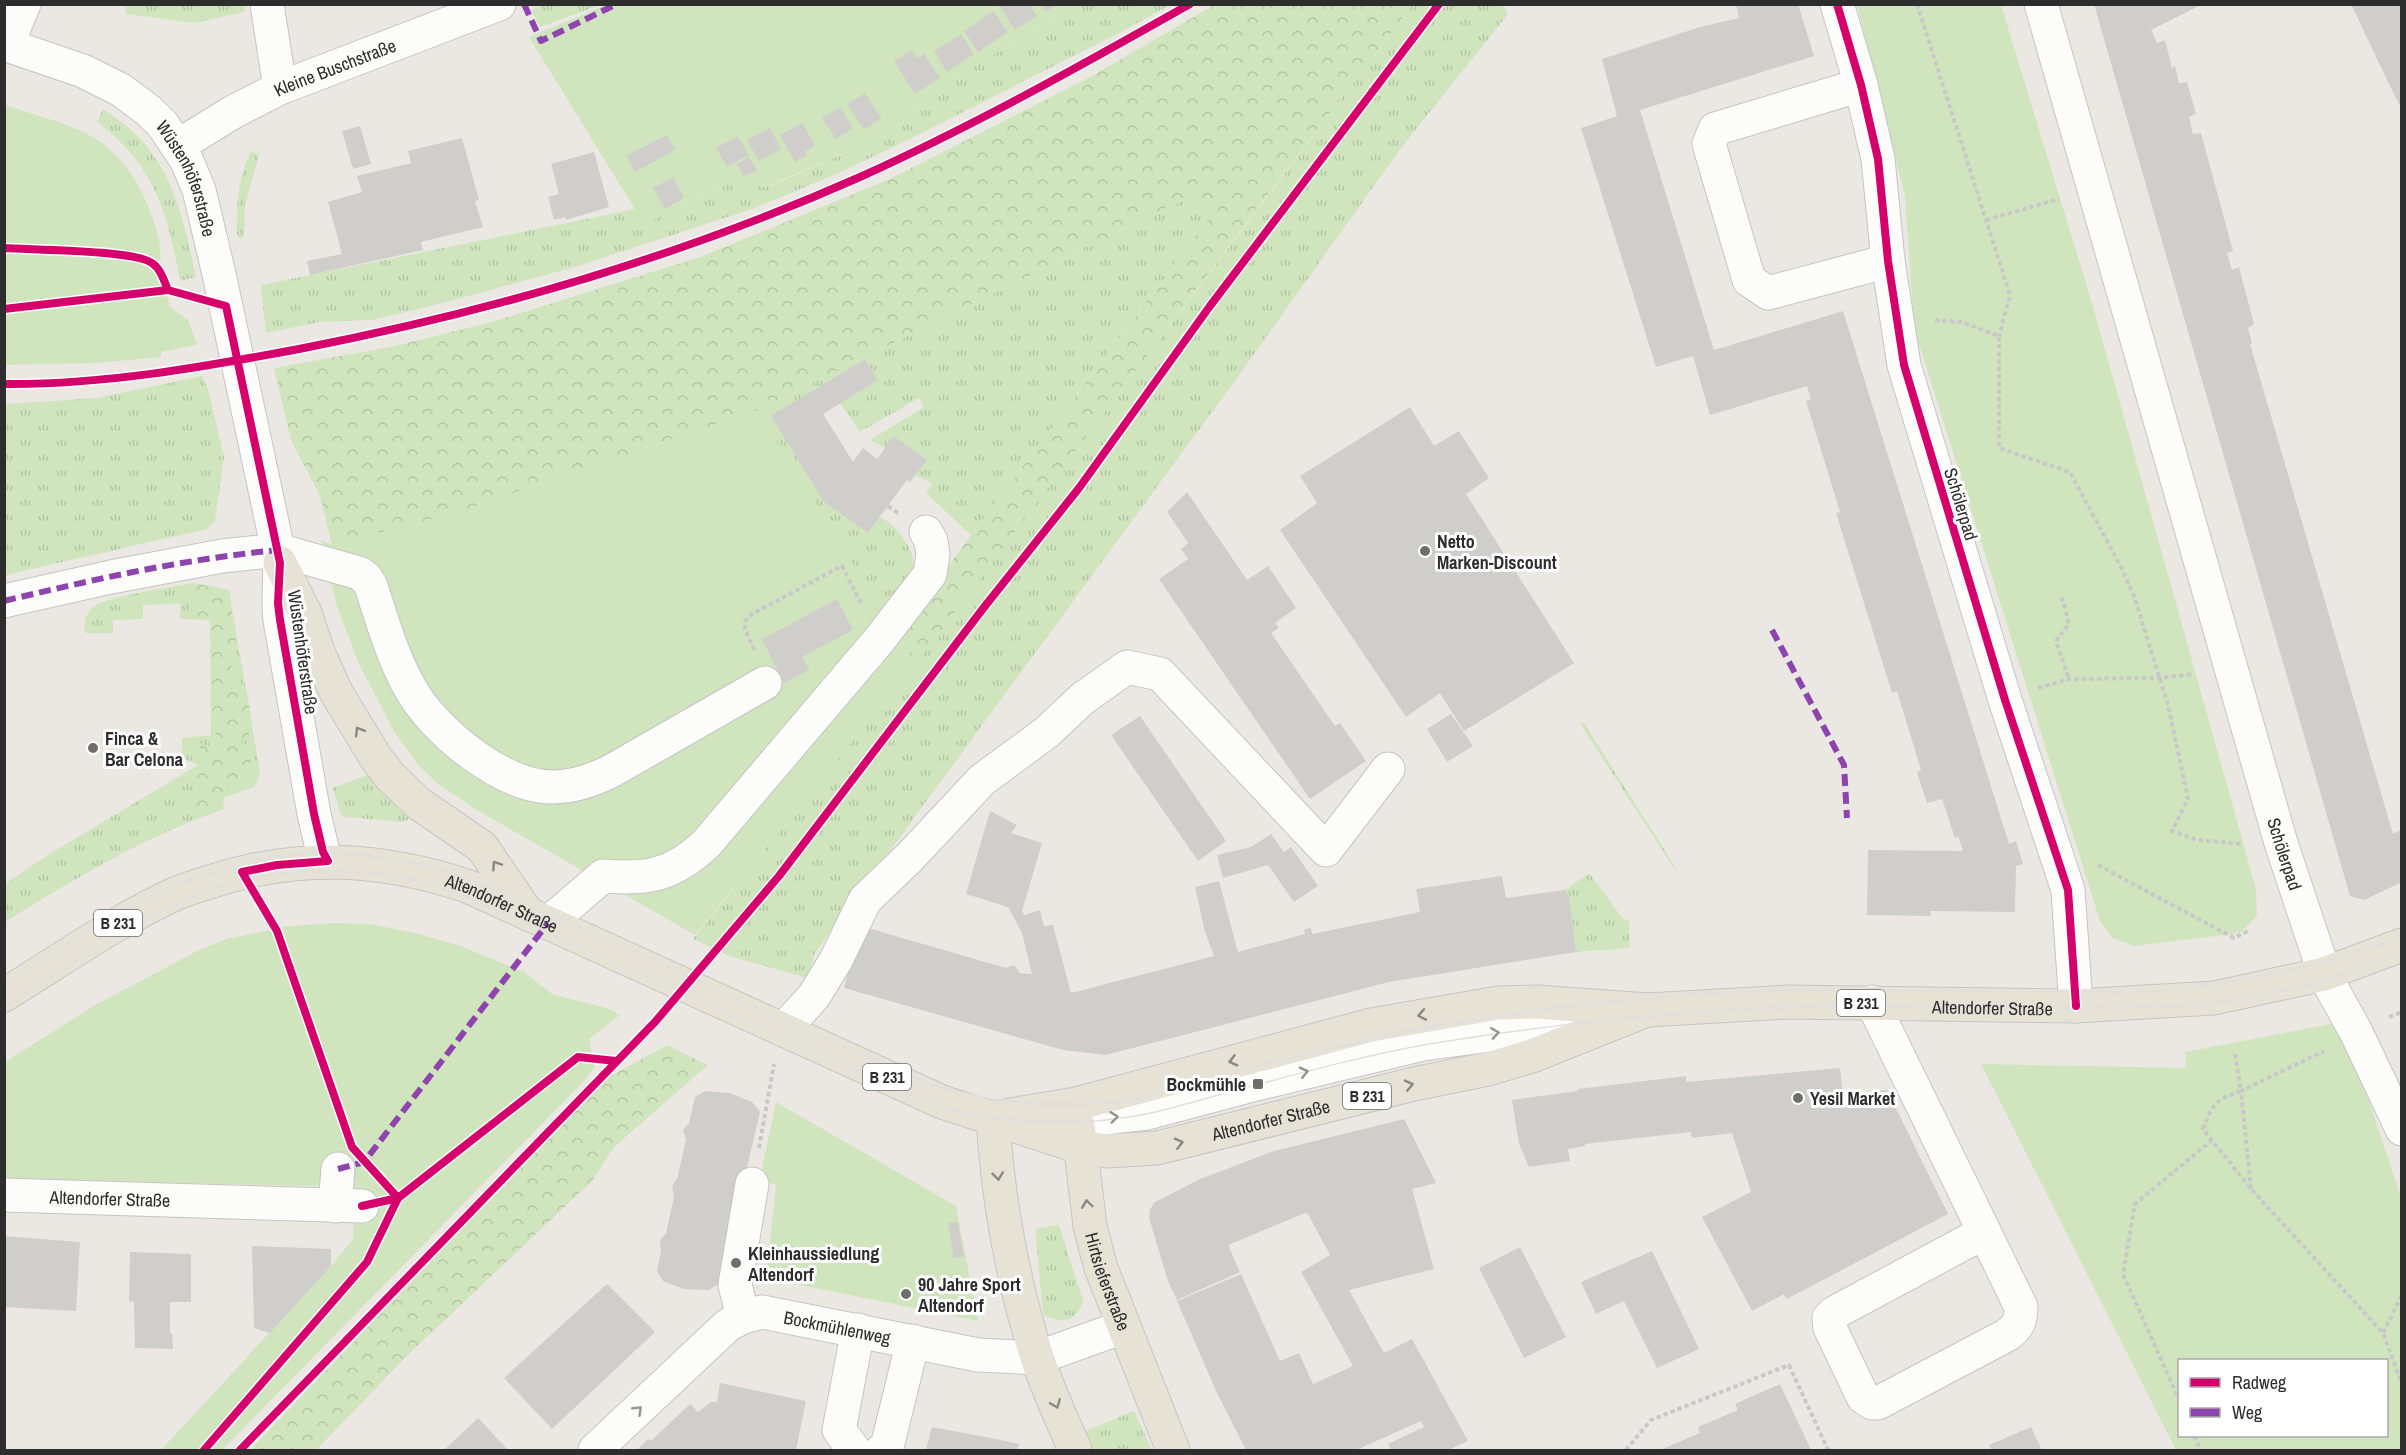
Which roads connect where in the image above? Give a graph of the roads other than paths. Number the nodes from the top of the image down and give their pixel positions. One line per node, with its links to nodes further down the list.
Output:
1 (24, 4): 6 (street)
2 (267, 4): 8 (street)
3 (499, 4): 8 (street, Kleine Buschstraße)
4 (1837, 4): 7 (street, Schölerpad)
5 (2041, 4): 19 (street, Schölerpad)
6 (6, 44): 9 (street, Wüstenhöferstraße)
7 (1861, 85): 10 (street, Schölerpad); 10 (street)
8 (280, 88): 9 (street, Kleine Buschstraße)
9 (178, 146): 12 (street, Wüstenhöferstraße)
10 (1888, 261): 22 (street, Schölerpad)
11 (926, 531): 17 (street)
12 (279, 556): 13 (street); 14 (street); 16 (street, Wüstenhöferstraße); 17 (main road, one-way to 12)
13 (4, 601)
14 (765, 683)
15 (1388, 770): 24 (street)
16 (328, 861): 17 (main road, Altendorfer Straße / B 231); 20 (main road, Altendorfer Straße / B 231)
17 (538, 919): 24 (main road, Altendorfer Straße / B 231)
18 (2402, 945): 19 (main road, Altendorfer Straße / B 231)
19 (2324, 974): 22 (main road, Altendorfer Straße / B 231); 27 (street, Schölerpad)
20 (4, 995)
21 (1872, 1002): 22 (main road, Altendorfer Straße / B 231); 23 (main road, Altendorfer Straße / B 231); 31 (street)
22 (2076, 1006)
23 (1647, 1010): 26 (main road, Altendorfer Straße / B 231, one-way to 26); 26 (main road, Altendorfer Straße / B 231, one-way to 23)
24 (783, 1030): 25 (main road, Altendorfer Straße / B 231)
25 (993, 1117): 26 (main road, Altendorfer Straße / B 231); 26 (main road, Altendorfer Straße / B 231); 36 (main road, one-way to 36)
26 (1078, 1124): 33 (main road, Hirtsieferstraße, one-way to 26)
27 (2402, 1129)
28 (338, 1169): 30 (street, Altendorfer Straße)
29 (752, 1184): 32 (street)
30 (4, 1194)
31 (1983, 1233): 31 (street)
32 (743, 1317): 34 (street, Bockmühlenweg); 37 (street, Bockmühlenweg, one-way to 32)
33 (1123, 1327): 36 (street, Bockmühlenweg); 41 (main road, Hirtsieferstraße)
34 (858, 1330): 35 (street, Bockmühlenweg); 38 (street)
35 (913, 1341): 36 (street, Bockmühlenweg); 39 (street)
36 (1037, 1358): 40 (main road, one-way to 40)
37 (596, 1450)
38 (854, 1450)
39 (882, 1450)
40 (1075, 1450)
41 (1173, 1450)

